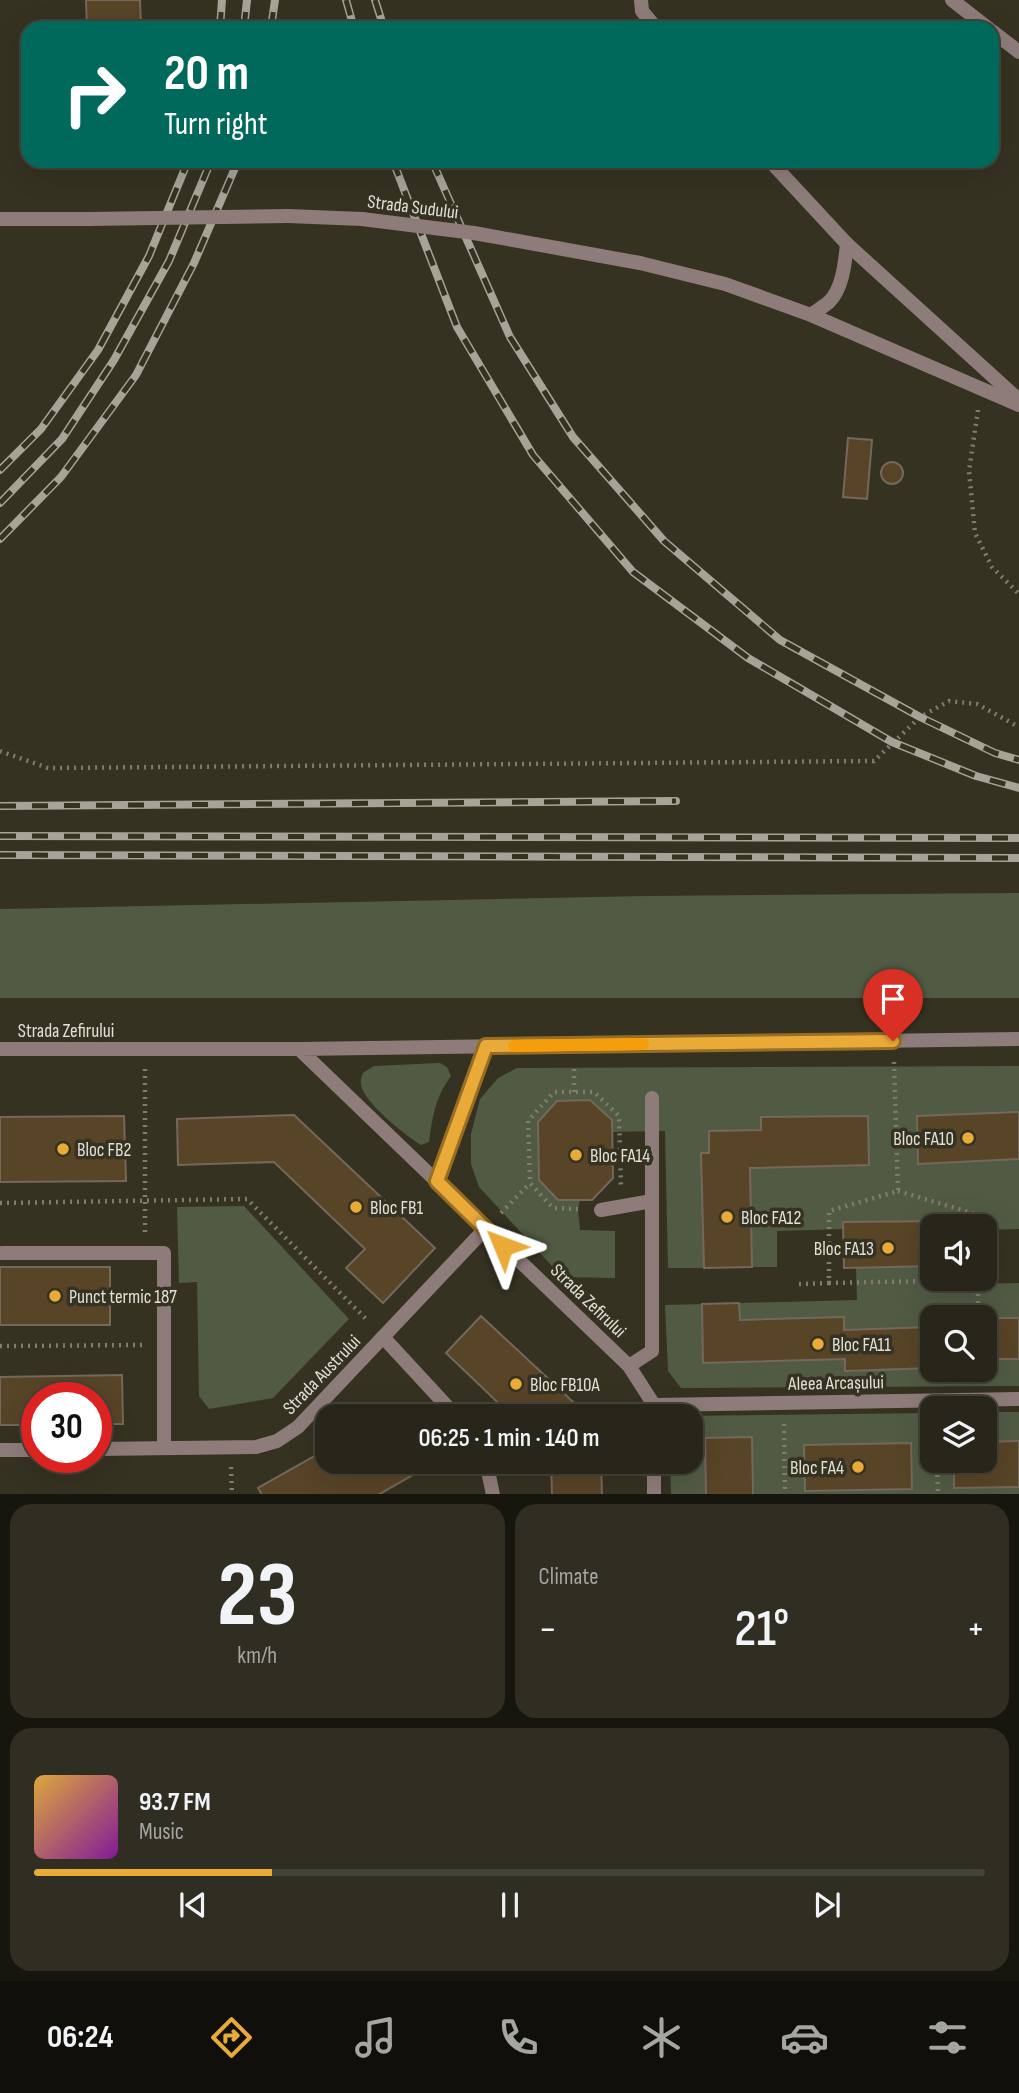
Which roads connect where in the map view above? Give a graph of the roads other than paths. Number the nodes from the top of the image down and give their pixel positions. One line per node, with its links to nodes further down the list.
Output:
1 (952, 0): 4 (street)
2 (638, 4): 3 (street)
3 (651, 21)
4 (979, 21)
5 (999, 37): 6 (street)
6 (1019, 52)
7 (777, 168): 9 (street, Strada Sudului)
8 (0, 219): 10 (street, Strada Sudului, bridge)
9 (848, 244): 10 (street); 11 (street, Strada Sudului)
10 (811, 315): 11 (street, Strada Sudului)
11 (1019, 402)
12 (1019, 1039): 13 (street, Strada Zefirului)
13 (486, 1046): 15 (street, Strada Zefirului); 17 (street)
14 (0, 1049): 15 (street, Strada Zefirului)
15 (299, 1049): 17 (street, Strada Zefirului)
16 (652, 1098): 18 (street)
17 (437, 1181): 20 (street, Strada Zefirului)
18 (652, 1202): 19 (street); 23 (street)
19 (601, 1210)
20 (485, 1229): 22 (street, Strada Austrului); 23 (street, Strada Zefirului)
21 (2, 1253): 28 (street)
22 (383, 1337): 25 (street); 28 (street, Strada Austrului)
23 (629, 1366): 26 (street, Strada Zefirului)
24 (1019, 1399): 27 (street, Aleea Arcașului)
25 (445, 1404)
26 (651, 1404)
27 (703, 1407)
28 (164, 1448): 29 (street, Strada Austrului)
29 (112, 1449)
30 (21, 1450): 31 (street)
31 (0, 1451)
32 (489, 1474): 34 (street)
33 (654, 1474): 35 (street)
34 (493, 1494)
35 (654, 1494)

